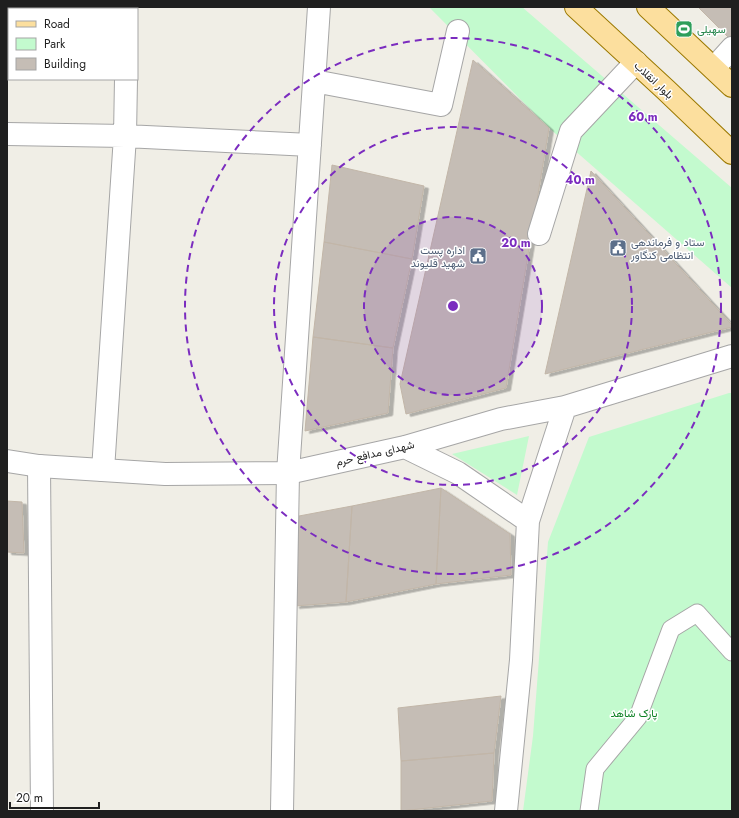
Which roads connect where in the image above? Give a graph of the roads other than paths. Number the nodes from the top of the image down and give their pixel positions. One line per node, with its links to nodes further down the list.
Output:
1 (319, 7): 9 (street)
2 (576, 7): 6 (main road, بلوار انقلاب)
3 (648, 7): 7 (main road)
4 (458, 31): 9 (street)
5 (732, 48): 7 (street)
6 (636, 62): 14 (main road, بلوار انقلاب); 15 (street)
7 (714, 68): 10 (main road)
8 (126, 80): 12 (street)
9 (314, 81): 13 (street)
10 (732, 86)
11 (7, 134): 12 (street)
12 (125, 136): 13 (street); 21 (street)
13 (310, 145): 22 (street)
14 (732, 153)
15 (539, 234)
16 (732, 356): 17 (street, شهدای مدافع حرم)
17 (565, 407): 18 (street, شهدای مدافع حرم); 23 (street)
18 (405, 448): 22 (street, شهدای مدافع حرم); 23 (street)
19 (7, 461): 20 (street, شهدای مدافع حرم)
20 (39, 466): 21 (street, شهدای مدافع حرم); 25 (street)
21 (103, 470): 22 (street, شهدای مدافع حرم)
22 (288, 473): 26 (street)
23 (528, 521): 27 (street)
24 (732, 652): 28 (lane)
25 (42, 811)
26 (282, 811)
27 (506, 811)
28 (589, 811)

